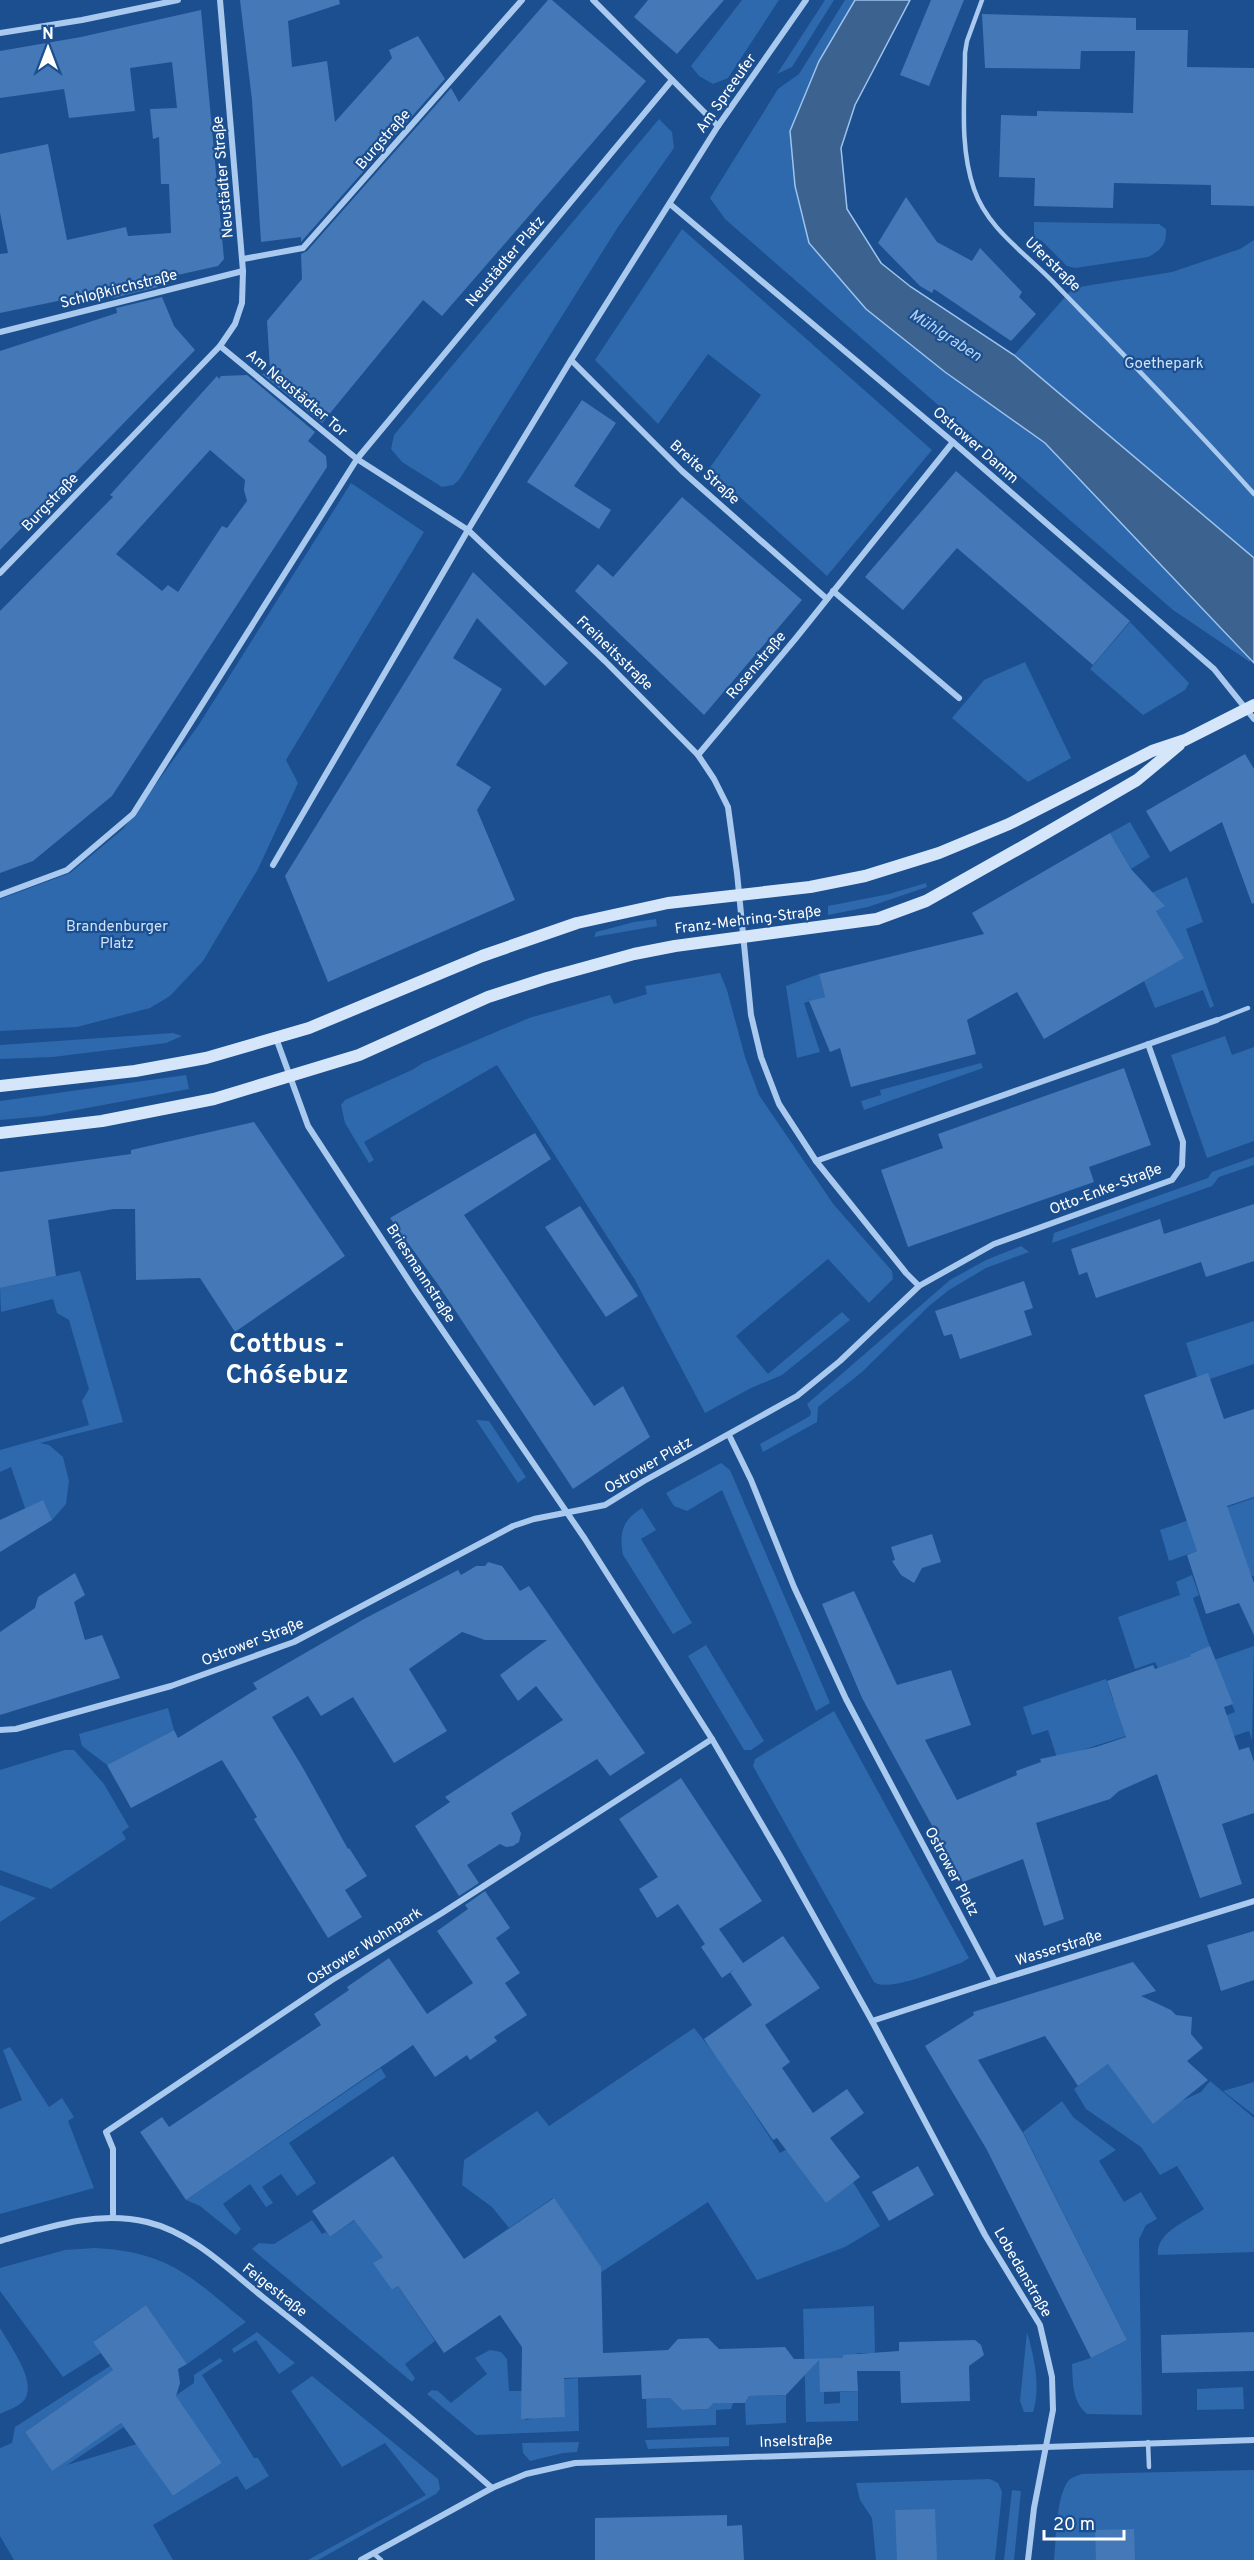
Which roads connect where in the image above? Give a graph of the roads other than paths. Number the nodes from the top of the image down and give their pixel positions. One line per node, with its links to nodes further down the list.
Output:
1 (177, 0): 7 (street)
2 (220, 0): 11 (street, Neustädter Straße)
3 (522, 0): 11 (street, Burgstraße)
4 (593, 0): 8 (street)
5 (806, 0): 9 (street, Am Spreeufer)
6 (982, 0): 18 (lane, Uferstraße)
7 (0, 33)
8 (672, 80): 9 (street); 17 (street, Neustädter Platz)
9 (718, 126): 10 (street, Am Spreeufer)
10 (670, 204): 15 (street); 16 (street, Ostrower Damm)
11 (243, 258): 12 (street, Neustädter Straße)
12 (243, 271): 13 (street, Schloßkirchstraße); 14 (street, Neustädter Straße)
13 (0, 332)
14 (220, 346): 17 (street, Am Neustädter Tor); 20 (street, Burgstraße)
15 (571, 360): 19 (street); 22 (street, Breite Straße)
16 (953, 442): 21 (street, Rosenstraße); 24 (street, Ostrower Damm)
17 (357, 459): 19 (street, Freiheitsstraße); 30 (street)
18 (1254, 494)
19 (468, 530): 27 (street, Freiheitsstraße); 28 (street)
20 (0, 573)
21 (833, 591): 22 (street, Rosenstraße); 23 (street)
22 (827, 599): 27 (street, Rosenstraße)
23 (959, 698)
24 (1250, 706): 25 (street, Ostrower Damm); 26 (main road, Franz-Mehring-Straße)
25 (1254, 719)
26 (1185, 741): 29 (main road, Franz-Mehring-Straße); 31 (main road, Franz-Mehring-Straße)
27 (698, 755): 29 (street, Freiheitsstraße)
28 (273, 865)
29 (740, 894): 31 (street, Freiheitsstraße); 34 (main road, Franz-Mehring-Straße)
30 (0, 896)
31 (743, 937): 36 (main road, Franz-Mehring-Straße); 39 (street)
32 (1248, 1008): 33 (lane)
33 (1217, 1020): 35 (street)
34 (276, 1038): 36 (street, Briesmannstraße); 37 (main road)
35 (1148, 1044): 39 (street); 40 (street, Otto-Enke-Straße)
36 (289, 1078): 38 (main road); 42 (street, Briesmannstraße)
37 (0, 1086)
38 (0, 1133)
39 (816, 1161): 40 (street)
40 (919, 1286): 41 (street, Otto-Enke-Straße)
41 (729, 1435): 42 (street, Ostrower Platz); 46 (street, Ostrower Platz)
42 (566, 1512): 43 (street, Ostrower Straße); 44 (street)
43 (0, 1730)
44 (712, 1739): 47 (street); 48 (street, Ostrower Wohnpark)
45 (1254, 1901): 46 (street, Wasserstraße)
46 (995, 1981): 47 (street, Wasserstraße)
47 (872, 2022): 52 (street, Lobedanstraße)
48 (113, 2217): 49 (street, Feigestraße); 54 (street, Feigestraße)
49 (0, 2241)
50 (1254, 2440): 51 (street, Inselstraße)
51 (1148, 2442): 52 (street, Inselstraße); 53 (lane)
52 (1046, 2445): 54 (street, Inselstraße); 58 (street, Lobedanstraße)
53 (1149, 2467)
54 (492, 2488): 55 (street, Inselstraße)
55 (372, 2553): 56 (street, Inselstraße); 57 (lane)
56 (361, 2560)
57 (381, 2560)
58 (1028, 2560)

